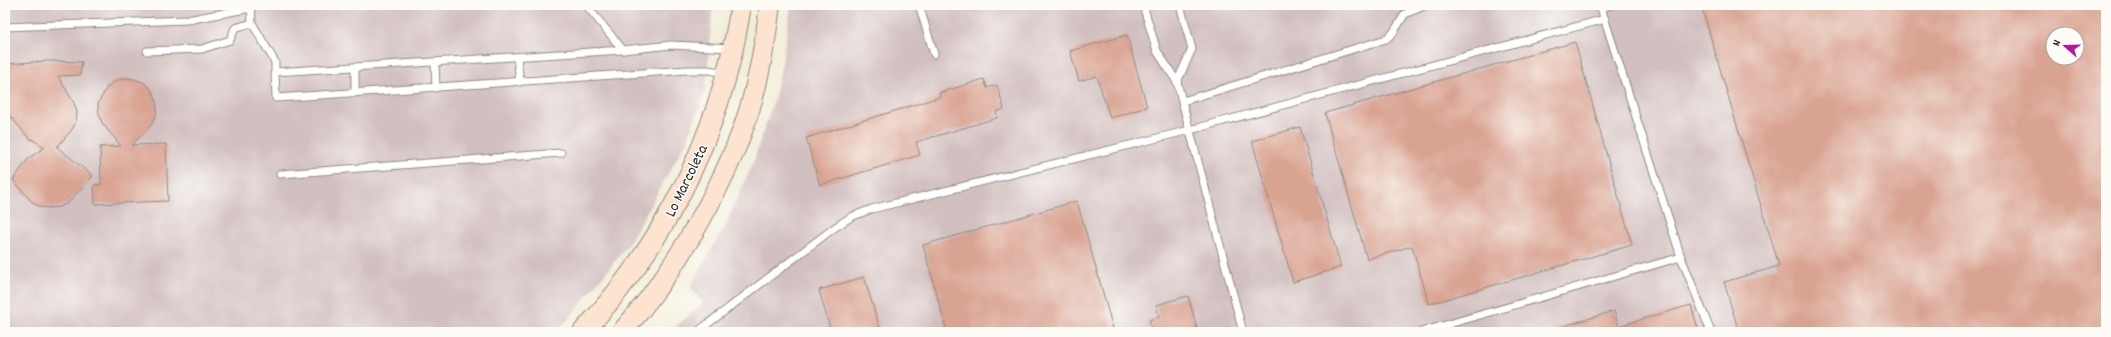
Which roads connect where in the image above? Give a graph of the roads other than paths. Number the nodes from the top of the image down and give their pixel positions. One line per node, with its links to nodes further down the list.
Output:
1 (586, 5): 15 (lane)
2 (741, 5): 14 (main road, Lo Marcoleta)
3 (770, 5): 33 (main road, Lo Marcoleta)
4 (919, 5): 17 (lane)
5 (1143, 5): 24 (lane)
6 (1180, 5): 24 (lane)
7 (1426, 5): 27 (lane)
8 (1611, 5): 10 (lane)
9 (252, 6): 12 (lane); 13 (lane)
10 (1598, 7): 11 (lane)
11 (1605, 19): 28 (lane); 31 (lane)
12 (252, 23): 16 (lane); 21 (lane)
13 (5, 27)
14 (734, 48): 15 (lane); 22 (main road, Lo Marcoleta)
15 (623, 50): 18 (lane)
16 (147, 51)
17 (934, 54)
18 (517, 58): 19 (lane); 23 (lane)
19 (435, 63): 20 (lane); 25 (lane)
20 (355, 67): 21 (lane); 26 (lane)
21 (275, 72): 26 (lane)
22 (728, 74): 23 (lane); 32 (main road, Lo Marcoleta)
23 (520, 82): 25 (lane)
24 (1177, 82): 27 (lane)
25 (436, 88): 26 (lane)
26 (355, 93)
27 (1183, 101): 28 (lane)
28 (1190, 130): 34 (lane); 35 (lane)
29 (561, 153): 30 (lane)
30 (280, 174)
31 (1681, 257): 36 (lane); 37 (lane)
32 (583, 332)
33 (622, 332)
34 (697, 332)
35 (1243, 332)
36 (1421, 332)
37 (1711, 332)

